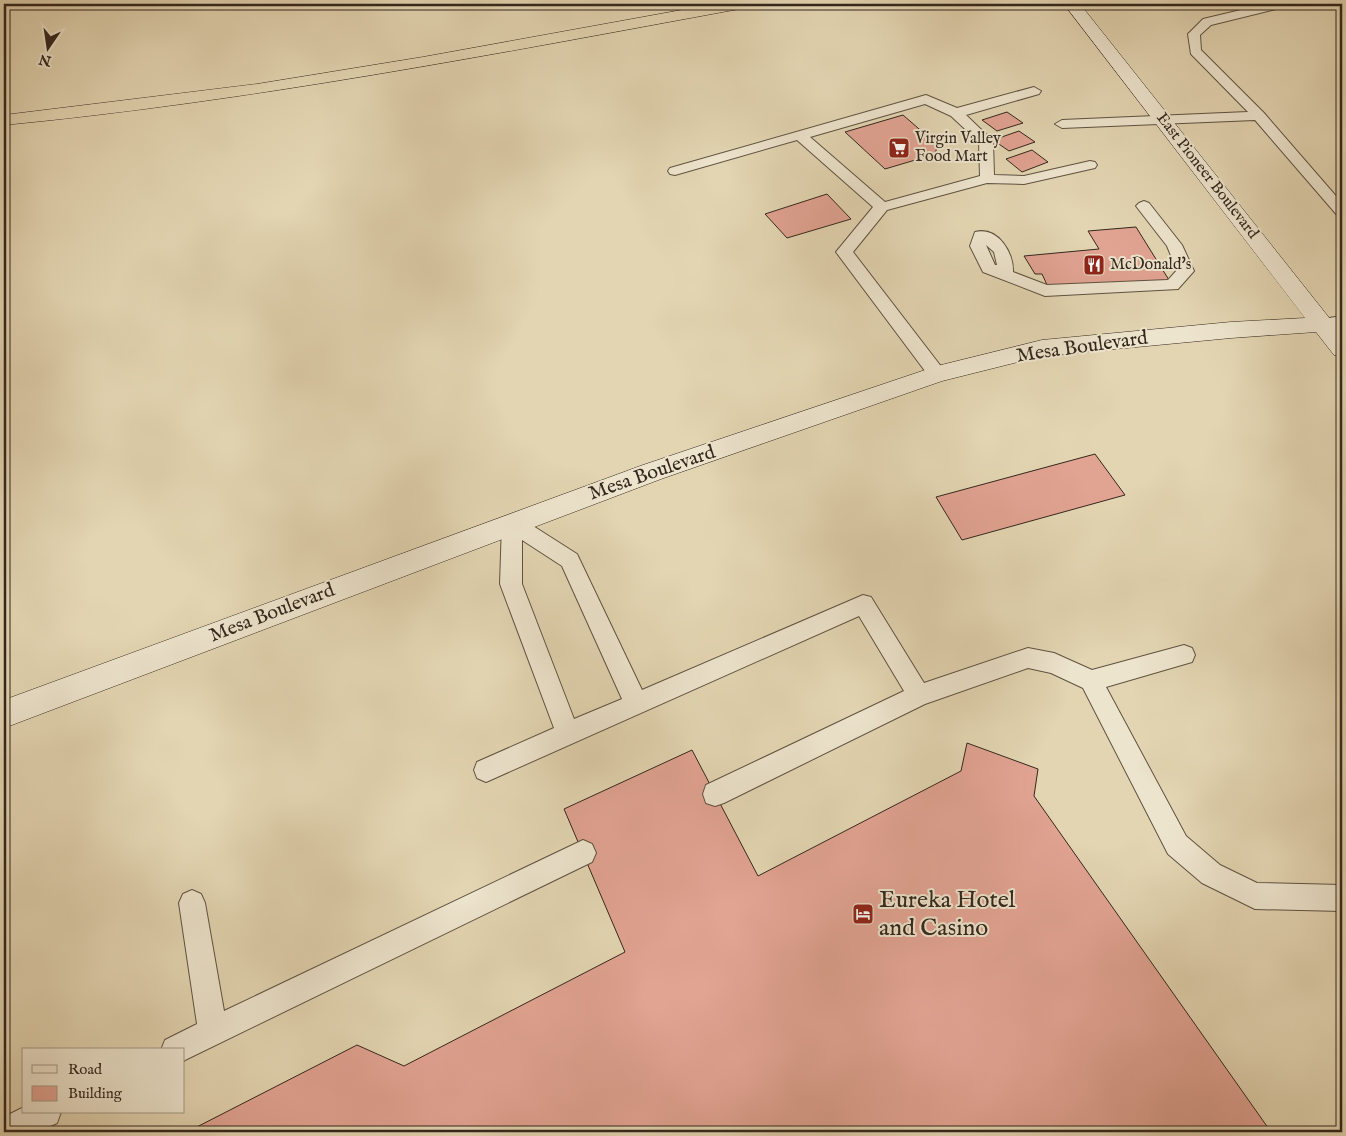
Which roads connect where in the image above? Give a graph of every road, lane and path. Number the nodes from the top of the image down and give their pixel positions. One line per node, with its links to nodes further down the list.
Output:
1 (739, 4): 7 (highway)
2 (1072, 4): 8 (street, East Pioneer Boulevard)
3 (1280, 4): 6 (lane)
4 (1034, 91): 5 (lane)
5 (956, 113): 10 (lane); 13 (lane)
6 (1259, 116): 8 (lane); 16 (lane)
7 (4, 120)
8 (1164, 121): 9 (lane); 18 (street, East Pioneer Boulevard)
9 (1062, 124)
10 (799, 135): 12 (lane); 15 (lane)
11 (1090, 166): 13 (lane)
12 (675, 171)
13 (987, 179): 15 (lane)
14 (1144, 206): 17 (lane)
15 (882, 207): 20 (lane)
16 (1342, 212)
17 (980, 235)
18 (1332, 323): 19 (street, East Pioneer Boulevard); 20 (street, Mesa Boulevard)
19 (1342, 349)
20 (936, 374): 21 (street, Mesa Boulevard)
21 (512, 523): 25 (lane); 26 (street, Mesa Boulevard); 27 (lane)
22 (1184, 655): 23 (lane)
23 (1091, 681): 24 (lane); 31 (lane)
24 (919, 695): 25 (lane); 29 (lane)
25 (636, 703): 27 (lane)
26 (4, 714)
27 (568, 734): 28 (lane)
28 (486, 770)
29 (715, 794)
30 (583, 853): 33 (lane)
31 (1342, 898)
32 (192, 903): 33 (lane)
33 (213, 1031): 34 (lane)
34 (179, 1048)
35 (42, 1114): 36 (lane)
36 (5, 1132)

